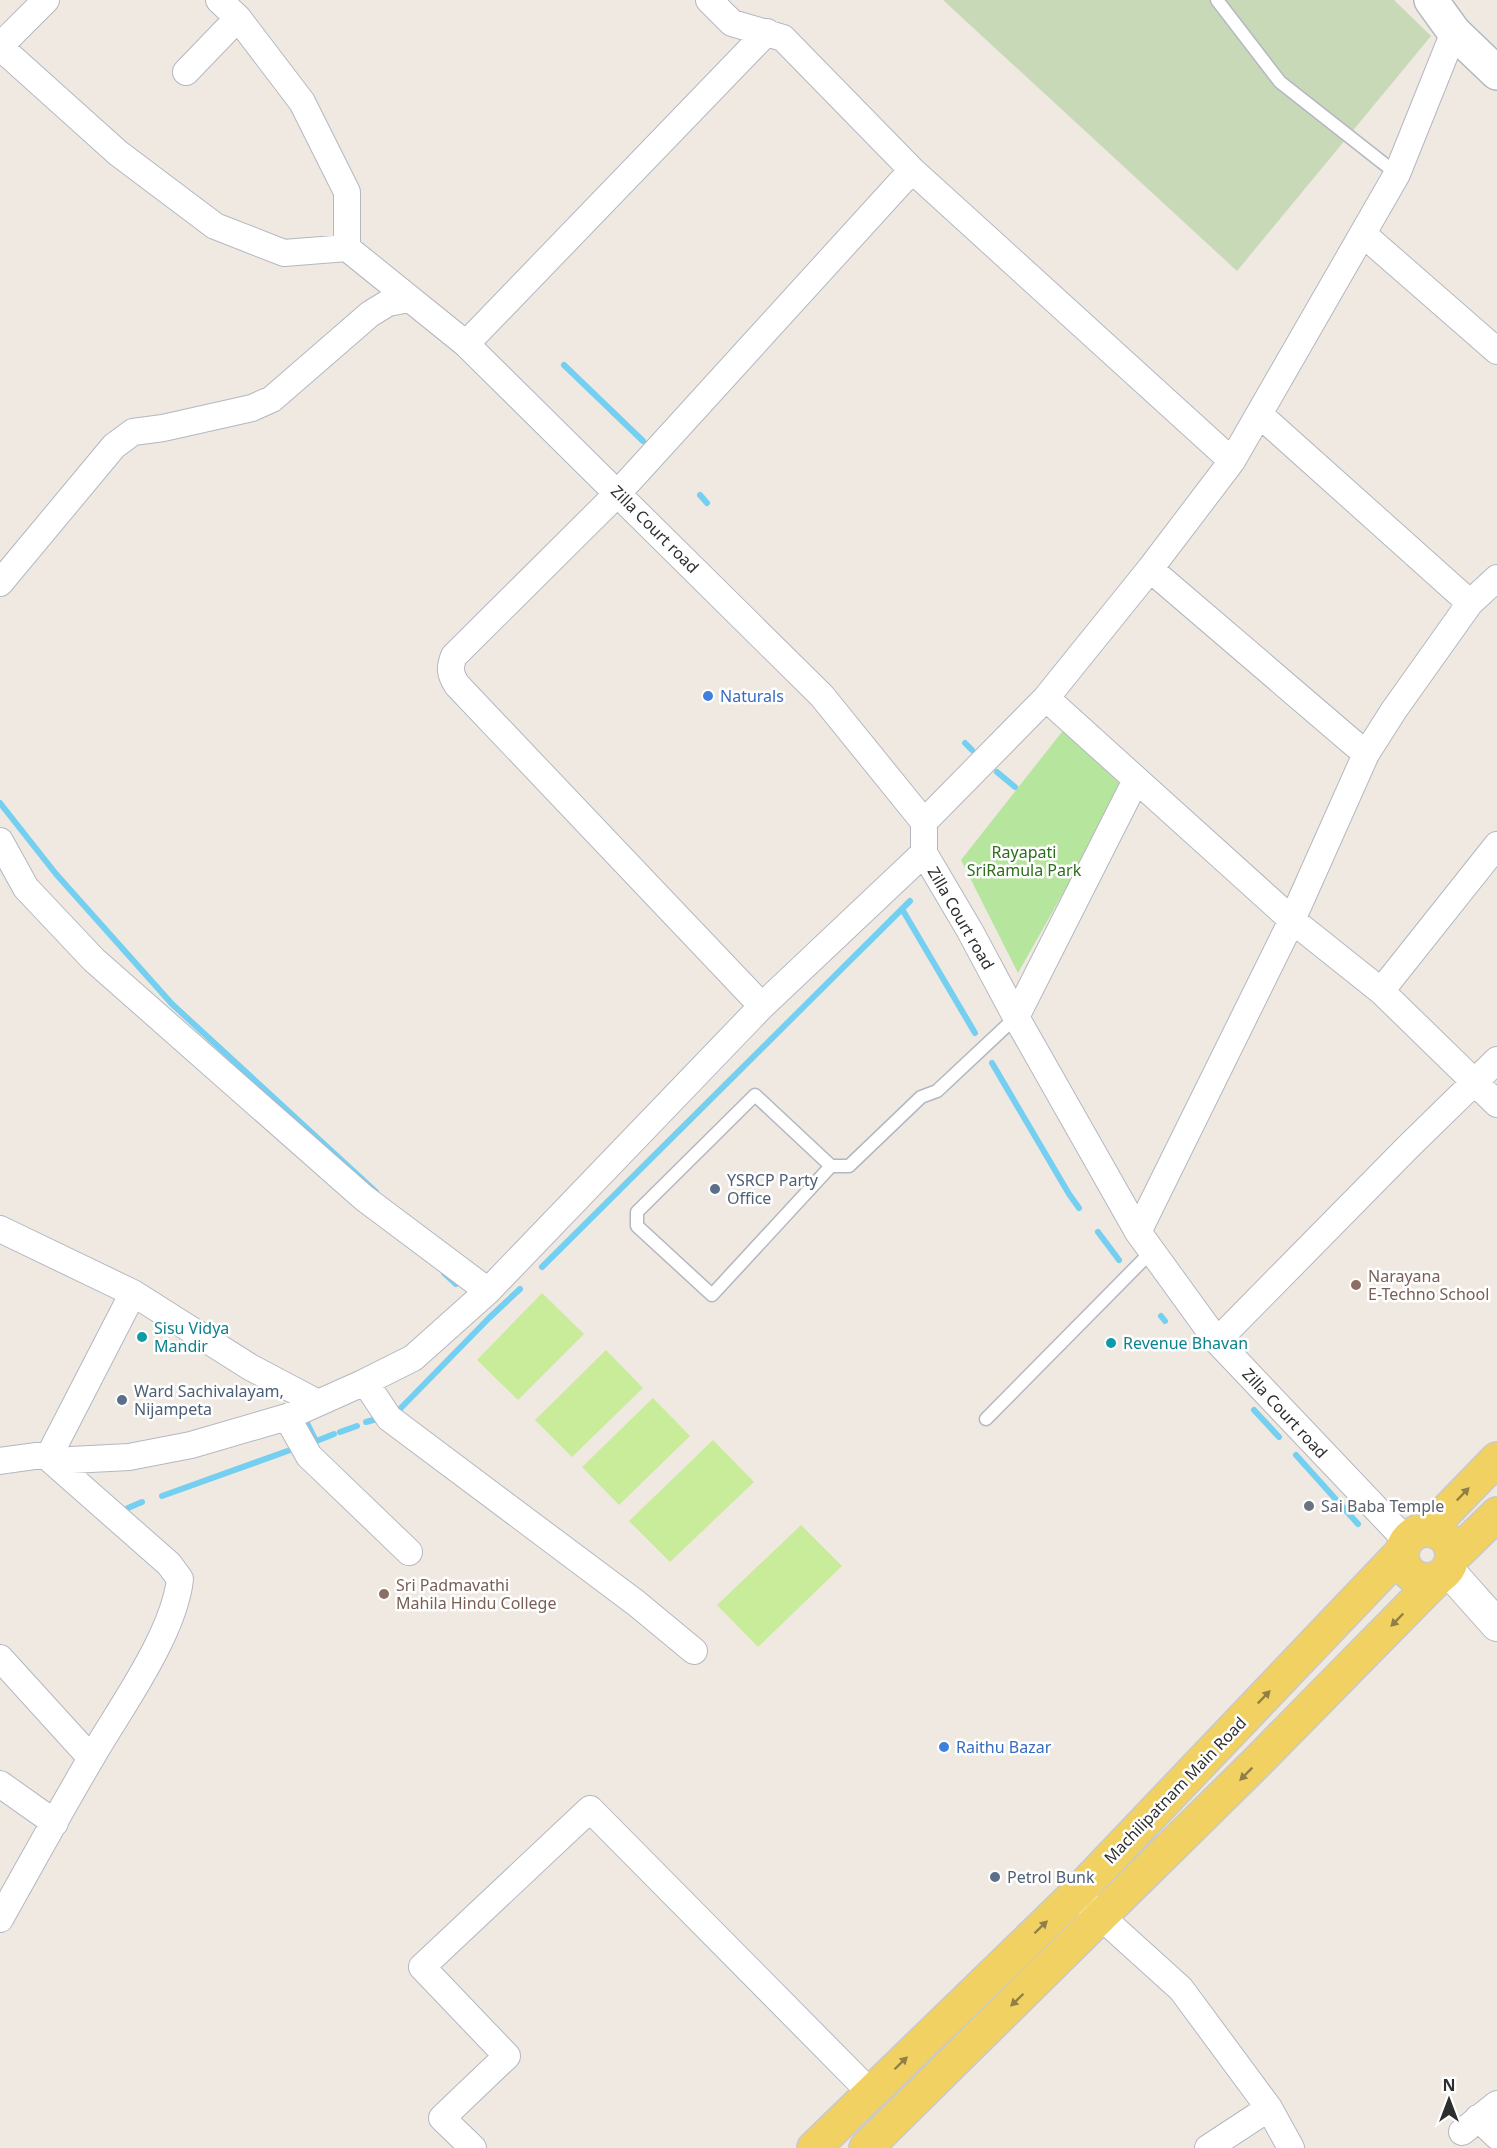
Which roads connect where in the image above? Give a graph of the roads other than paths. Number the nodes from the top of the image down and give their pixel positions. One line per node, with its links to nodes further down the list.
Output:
1 (46, 0): 9 (street)
2 (219, 0): 6 (street)
3 (709, 0): 7 (street)
4 (1217, 0): 13 (lane)
5 (1431, 0): 8 (main road)
6 (238, 18): 10 (street); 15 (street)
7 (767, 32): 12 (street); 17 (street)
8 (1454, 32): 11 (main road); 13 (street)
9 (0, 46): 15 (street)
10 (186, 72)
11 (1497, 73)
12 (912, 170): 20 (street); 21 (street)
13 (1396, 174): 14 (street)
14 (1363, 234): 18 (street); 19 (street)
15 (347, 248): 16 (street, Zilla Court road)
16 (409, 299): 17 (street, Zilla Court road); 24 (street)
17 (466, 344): 21 (street, Zilla Court road)
18 (1497, 351)
19 (1259, 414): 20 (street); 25 (street)
20 (1232, 461): 22 (street)
21 (618, 493): 29 (street, Zilla Court road); 35 (street)
22 (1150, 568): 26 (street); 27 (street)
23 (1497, 578): 25 (street)
24 (0, 583)
25 (1470, 603): 27 (street)
26 (1046, 698): 28 (street); 29 (street)
27 (1366, 754): 33 (street)
28 (1136, 780): 33 (street); 36 (street)
29 (924, 822): 32 (street, Zilla Court road)
30 (0, 841): 43 (street)
31 (1497, 845): 34 (street)
32 (924, 853): 35 (street); 36 (street, Zilla Court road)
33 (1292, 920): 34 (street); 42 (street)
34 (1381, 991): 38 (street)
35 (762, 1005): 43 (street)
36 (1016, 1017): 40 (lane); 42 (street, Zilla Court road)
37 (1497, 1060): 38 (street)
38 (1476, 1082): 39 (street); 45 (street)
39 (1497, 1104)
40 (831, 1166): 40 (lane)
41 (0, 1229): 44 (street)
42 (1145, 1241): 45 (street, Zilla Court road); 49 (lane)
43 (488, 1291): 46 (street)
44 (133, 1293): 47 (street); 50 (street)
45 (1217, 1341): 54 (street, Zilla Court road)
46 (366, 1382): 47 (street); 58 (street)
47 (318, 1403): 48 (street)
48 (287, 1417): 50 (street); 55 (street)
49 (986, 1419)
50 (51, 1457): 52 (street); 60 (street)
51 (1497, 1459): 54 (main road, Machilipatnam Main Road, one-way to 51)
52 (0, 1461)
53 (1497, 1514): 56 (main road)
54 (1412, 1541): 56 (main road); 56 (main road); 63 (main road, Machilipatnam Main Road, one-way to 54)
55 (409, 1552)
56 (1446, 1568): 57 (street); 64 (main road, one-way to 64)
57 (1497, 1625)
58 (694, 1652)
59 (0, 1658): 60 (street)
60 (91, 1758): 62 (street)
61 (0, 1784): 62 (street)
62 (55, 1823): 65 (street)
63 (1076, 1894): 64 (street); 66 (main road, Machilipatnam Main Road, one-way to 63)
64 (1101, 1917): 67 (street); 72 (main road, one-way to 72)
65 (0, 1919)
66 (871, 2092): 70 (street); 71 (main road, Machilipatnam Main Road)
67 (1269, 2108): 73 (street); 74 (street)
68 (1479, 2118): 69 (street)
69 (1497, 2136)
70 (473, 2148)
71 (814, 2148)
72 (866, 2148)
73 (1208, 2148)
74 (1291, 2148)

